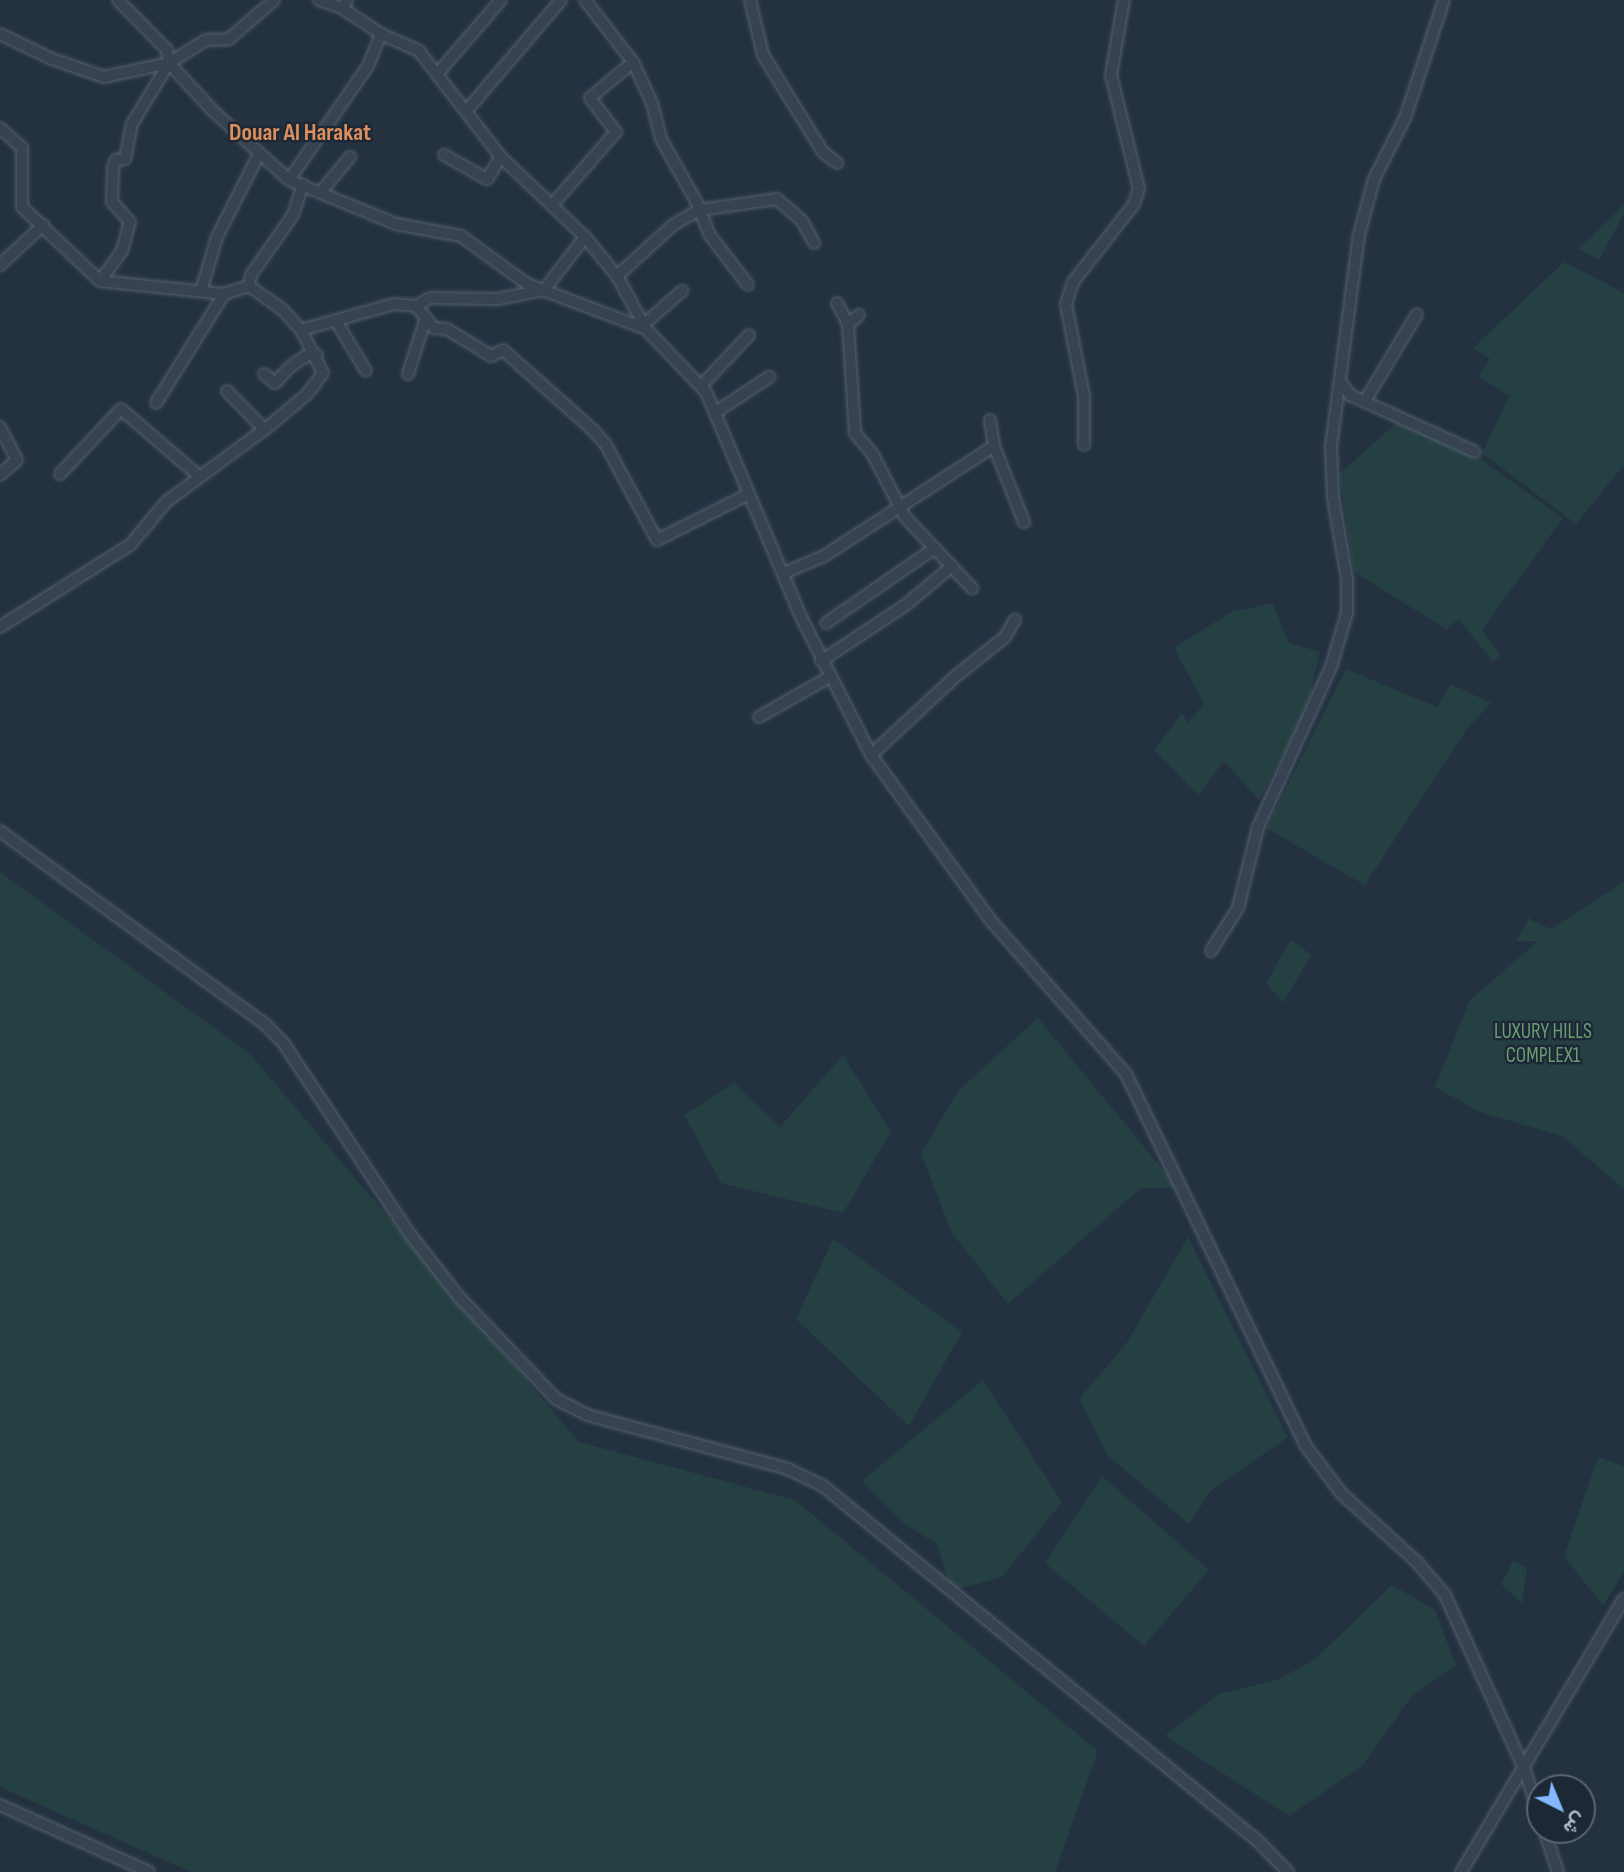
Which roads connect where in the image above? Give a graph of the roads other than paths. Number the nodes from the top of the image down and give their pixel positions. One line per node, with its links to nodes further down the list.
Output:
1 (118, 0): 14 (street)
2 (274, 0): 14 (street)
3 (319, 0): 10 (street)
4 (501, 0): 15 (street)
5 (561, 0): 16 (street)
6 (585, 0): 13 (street)
7 (750, 0): 22 (street)
8 (1124, 0): 64 (street)
9 (1444, 0): 55 (street)
10 (344, 4): 12 (street)
11 (0, 34): 14 (street)
12 (381, 34): 15 (street); 23 (street)
13 (633, 62): 26 (street); 27 (street)
14 (170, 63): 18 (street); 33 (street)
15 (438, 73): 16 (street)
16 (468, 109): 21 (street)
17 (0, 128): 28 (street)
18 (259, 154): 23 (street); 37 (street)
19 (444, 155): 21 (street)
20 (350, 157): 25 (street)
21 (501, 157): 26 (street)
22 (837, 163)
23 (289, 180): 24 (street)
24 (303, 185): 25 (street); 35 (street)
25 (320, 193): 36 (street)
26 (552, 205): 29 (street)
27 (699, 210): 30 (street); 32 (street); 34 (street)
28 (43, 225): 31 (street); 33 (street)
29 (585, 237): 32 (street); 36 (street)
30 (814, 243)
31 (0, 265)
32 (617, 276): 47 (street)
33 (100, 281): 37 (street)
34 (748, 285)
35 (249, 286): 39 (street); 48 (street)
36 (544, 290): 41 (street); 47 (street)
37 (201, 291): 39 (street)
38 (682, 291): 47 (street)
39 (224, 293): 59 (street)
40 (837, 303): 46 (street)
41 (416, 306): 44 (street); 45 (street)
42 (1417, 314): 58 (street)
43 (859, 315): 46 (street)
44 (426, 318): 53 (street); 70 (street)
45 (336, 321): 48 (street); 51 (street)
46 (848, 324): 71 (street)
47 (645, 327): 56 (street)
48 (302, 330): 50 (street)
49 (749, 335): 56 (street)
50 (317, 355): 52 (street); 63 (street)
51 (366, 371)
52 (264, 374)
53 (408, 374)
54 (769, 377): 60 (street)
55 (1340, 381): 58 (street); 85 (street)
56 (701, 386): 60 (street)
57 (227, 391): 63 (street)
58 (1365, 401): 66 (street)
59 (156, 402)
60 (716, 412): 70 (street)
61 (990, 420): 65 (street)
62 (0, 427): 68 (street)
63 (264, 429): 69 (street)
64 (1084, 445)
65 (994, 446): 71 (street); 72 (street)
66 (1475, 452)
67 (60, 474): 69 (street)
68 (0, 475)
69 (199, 476): 79 (street)
70 (747, 495): 75 (street)
71 (898, 506): 73 (street); 75 (street)
72 (1024, 522)
73 (935, 548): 74 (street); 78 (street)
74 (952, 566): 76 (street); 80 (street)
75 (784, 573): 80 (street)
76 (972, 588)
77 (1016, 620): 83 (street)
78 (826, 623)
79 (0, 627)
80 (821, 661): 81 (street)
81 (829, 677): 82 (street); 83 (street)
82 (759, 717)
83 (871, 755): 87 (street)
84 (0, 831): 92 (street)
85 (1210, 951)
86 (1624, 1599): 87 (street)
87 (1524, 1768): 88 (street); 93 (street)
88 (1526, 1774)
89 (0, 1805): 91 (street)
90 (1549, 1844): 94 (street)
91 (149, 1872)
92 (1288, 1872)
93 (1461, 1872)
94 (1558, 1872)

